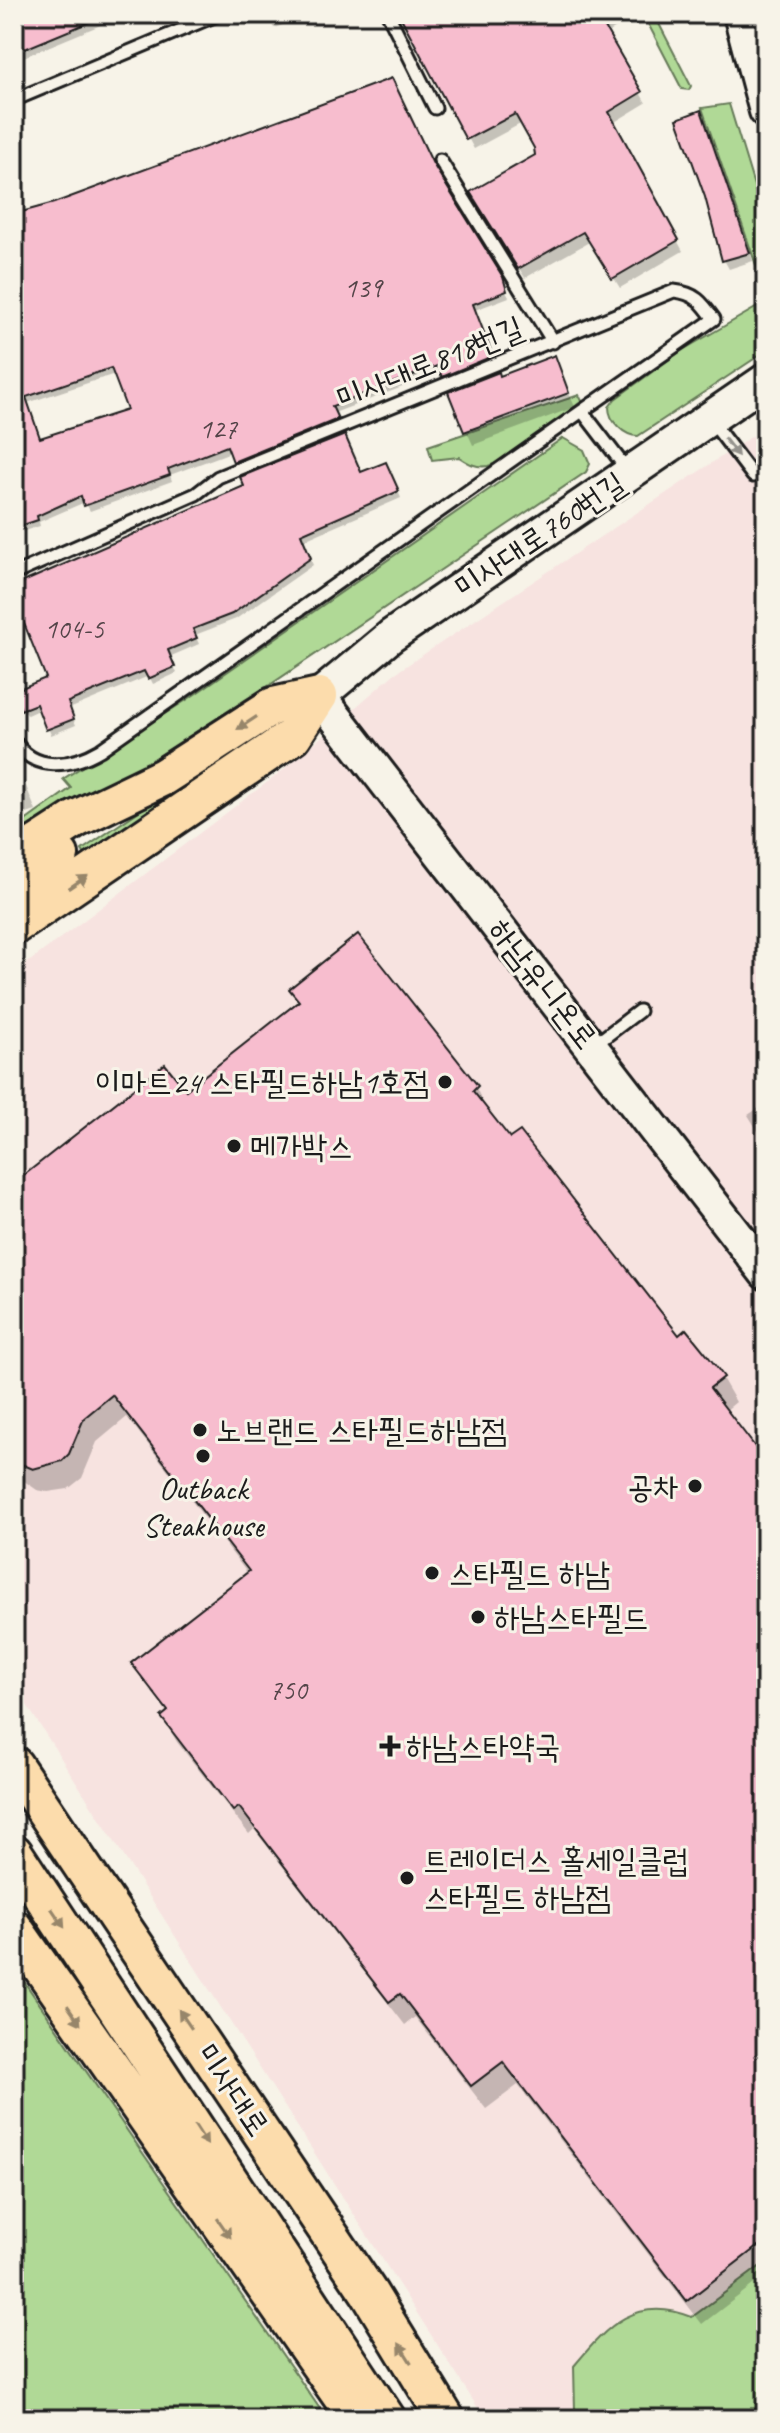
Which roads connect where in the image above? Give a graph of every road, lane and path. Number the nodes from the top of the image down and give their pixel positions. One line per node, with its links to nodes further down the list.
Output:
1 (219, 14): 4 (lane)
2 (388, 14): 5 (lane)
3 (740, 14): 6 (main road)
4 (15, 97)
5 (435, 108)
6 (766, 111)
7 (440, 160): 8 (lane)
8 (553, 342): 10 (lane, 미사대로818번길); 14 (lane, 미사대로818번길)
9 (766, 380): 11 (main road, 미사대로760번길)
10 (582, 411): 12 (lane); 16 (lane, 미사대로818번길)
11 (709, 419): 12 (main road, 미사대로760번길); 13 (lane, one-way to 13)
12 (630, 474): 15 (main road, 미사대로760번길)
13 (753, 476)
14 (14, 574)
15 (319, 696): 17 (main road, one-way to 17); 20 (main road, one-way to 15); 22 (main road, 하남유니온로)
16 (14, 740)
17 (163, 777): 18 (main road); 19 (main road)
18 (14, 859)
19 (14, 888)
20 (14, 926)
21 (639, 1011): 22 (lane)
22 (593, 1046): 23 (main road, 하남유니온로)
23 (766, 1273)
24 (14, 1765): 29 (main road, 미사대로, one-way to 24)
25 (14, 1853): 28 (main road, one-way to 28)
26 (14, 1928): 27 (main road, one-way to 27)
27 (357, 2419)
28 (387, 2419)
29 (446, 2419)

